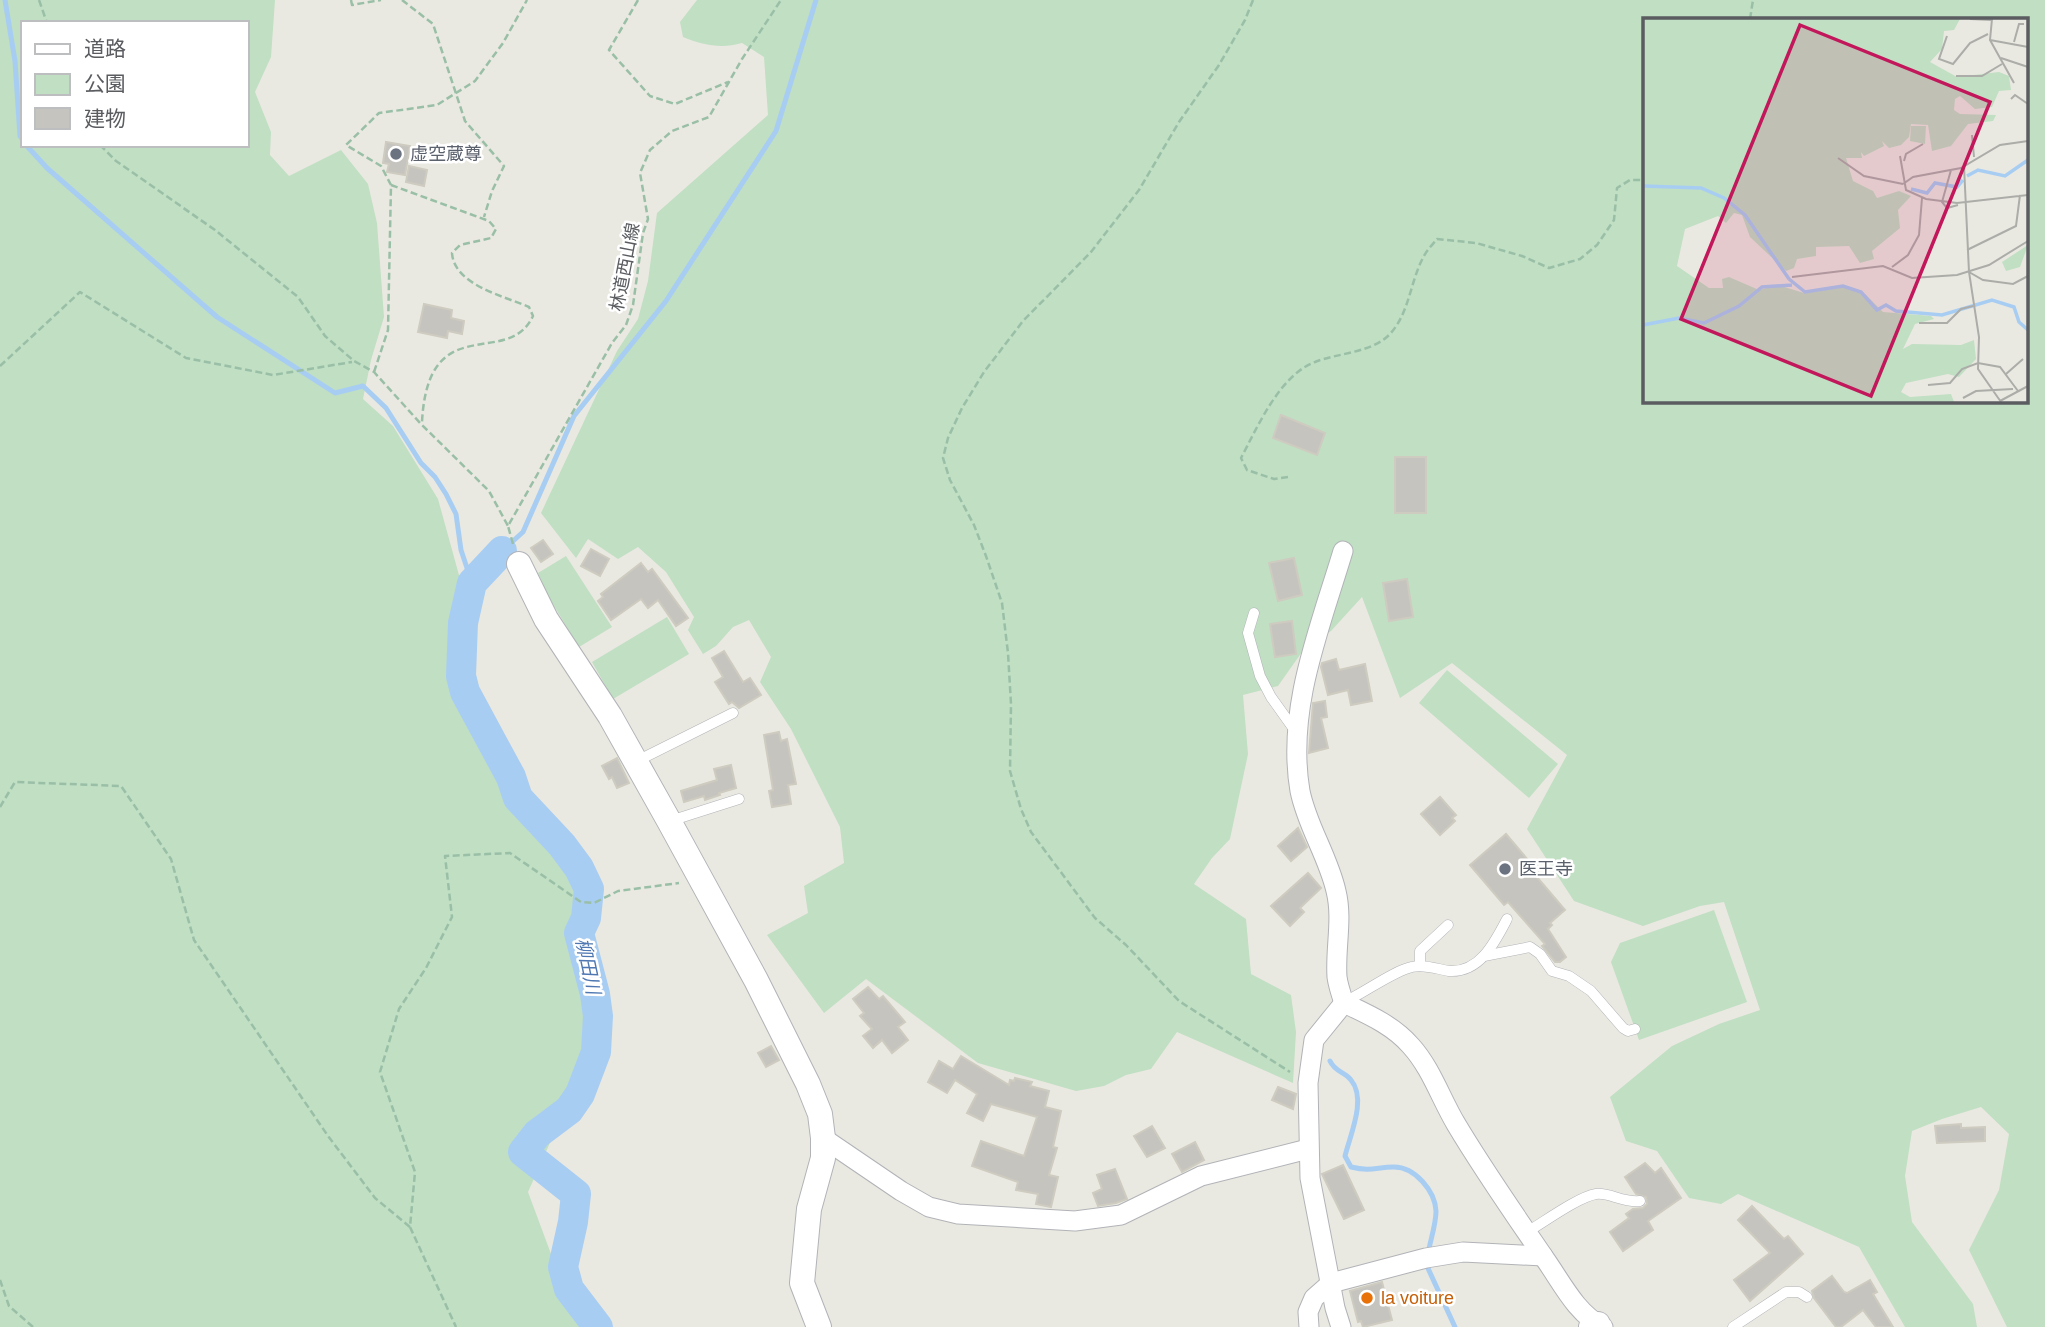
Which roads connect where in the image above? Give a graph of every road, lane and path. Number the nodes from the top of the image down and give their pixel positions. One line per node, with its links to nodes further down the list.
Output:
1 (39, 0): 11 (path)
2 (351, 0): 3 (path)
3 (382, 0)
4 (402, 0): 13 (path)
5 (527, 0): 13 (path)
6 (638, 0): 12 (path)
7 (781, 0): 12 (path, 林道西山線)
8 (1253, 0): 40 (path)
9 (1753, 0): 10 (path)
10 (1750, 18)
11 (46, 21)
12 (729, 82): 23 (path, 林道西山線)
13 (456, 95): 16 (path); 17 (path)
14 (102, 147): 18 (path)
15 (1643, 180): 22 (path)
16 (391, 185): 17 (path); 20 (path)
17 (483, 218): 21 (path)
18 (354, 361): 19 (path); 20 (path)
19 (0, 366)
20 (374, 372): 21 (path)
21 (421, 424): 23 (path)
22 (1288, 477)
23 (508, 526): 25 (path)
24 (1343, 551): 28 (street)
25 (519, 564): 29 (street)
26 (1254, 613): 28 (lane)
27 (733, 713): 29 (lane)
28 (1298, 734): 38 (street)
29 (635, 762): 32 (street)
30 (739, 799): 32 (lane)
31 (0, 807): 44 (path)
32 (669, 821): 33 (street)
33 (701, 879): 41 (street); 44 (path)
34 (1507, 919): 36 (lane)
35 (1448, 925): 37 (lane)
36 (1484, 956): 37 (lane); 39 (lane)
37 (1420, 966): 38 (lane)
38 (1343, 1003): 40 (street); 45 (street)
39 (1634, 1029)
40 (1308, 1083): 42 (street)
41 (823, 1138): 42 (street); 53 (street)
42 (1308, 1149): 48 (street)
43 (1640, 1201): 45 (lane)
44 (410, 1227): 52 (path)
45 (1527, 1232): 46 (street)
46 (1544, 1256): 48 (street); 50 (street)
47 (0, 1280): 51 (path)
48 (1331, 1283): 54 (street); 55 (street)
49 (1807, 1297): 56 (lane)
50 (1597, 1326)
51 (33, 1327)
52 (456, 1327)
53 (819, 1327)
54 (1309, 1327)
55 (1341, 1327)
56 (1733, 1327)

